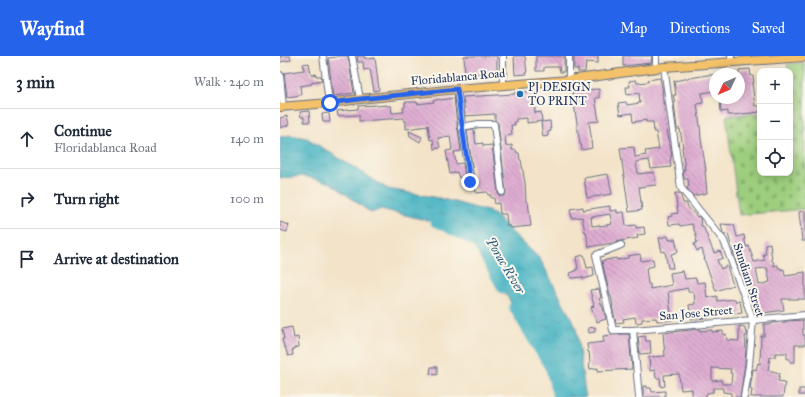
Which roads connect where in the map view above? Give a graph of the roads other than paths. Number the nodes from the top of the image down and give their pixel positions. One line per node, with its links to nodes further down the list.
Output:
1 (323, 56): 15 (street)
2 (352, 56): 14 (street)
3 (503, 56): 12 (street)
4 (569, 56): 11 (street)
5 (656, 56): 9 (street, Sundiam Street)
6 (801, 57): 7 (main road, Floridablanca Road)
7 (766, 58): 8 (main road, Floridablanca Road)
8 (731, 59): 9 (main road, Floridablanca Road)
9 (660, 67): 11 (main road, Floridablanca Road); 22 (street, Sundiam Street)
10 (280, 75): 16 (street)
11 (569, 80): 12 (main road, Floridablanca Road)
12 (503, 85): 13 (main road, Floridablanca Road)
13 (457, 89): 14 (main road, Floridablanca Road); 17 (street)
14 (360, 99): 15 (main road, Floridablanca Road)
15 (330, 103): 16 (main road, Floridablanca Road)
16 (281, 107)
17 (462, 127): 18 (street); 19 (street)
18 (470, 182)
19 (502, 192)
20 (621, 245): 23 (street, San Jose Street)
21 (805, 315): 22 (street, San Jose Street)
22 (753, 320): 23 (street, San Jose Street); 25 (street, Sundiam Street)
23 (633, 330): 24 (street)
24 (639, 397)
25 (744, 397)

